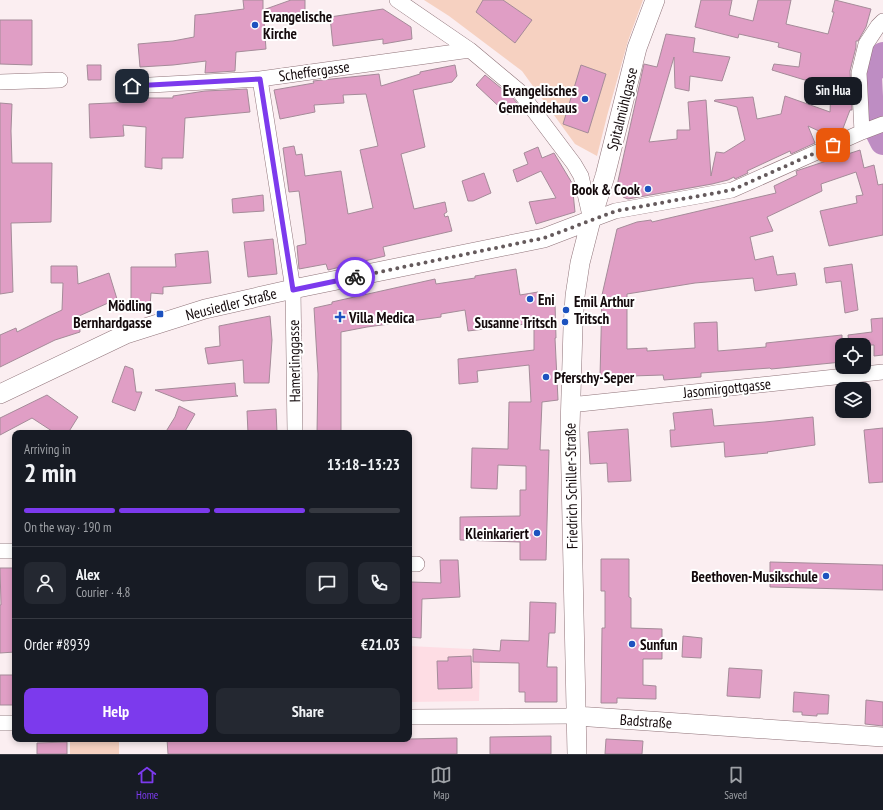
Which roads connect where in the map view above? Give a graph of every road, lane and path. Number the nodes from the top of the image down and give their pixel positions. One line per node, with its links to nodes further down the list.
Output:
1 (397, 0): 4 (street)
2 (655, 0): 11 (main road, Spitalmühlgasse)
3 (883, 21): 10 (street)
4 (470, 50): 5 (street, Scheffergasse); 11 (street)
5 (260, 79): 8 (street, Scheffergasse); 12 (street, Hamerlinggasse)
6 (60, 80): 7 (street)
7 (0, 82)
8 (132, 86)
9 (883, 124): 10 (street, Neusiedler Straße)
10 (865, 131): 11 (street, Neusiedler Straße)
11 (591, 220): 12 (main road, Neusiedler Straße); 15 (main road, Friedrich Schiller-Straße)
12 (293, 290): 14 (main road, Neusiedler Straße); 16 (street, Hamerlinggasse)
13 (883, 372): 15 (street, Jasomirgottgasse)
14 (0, 394)
15 (570, 405): 19 (main road, Friedrich Schiller-Straße)
16 (295, 430)
17 (0, 551): 18 (street)
18 (12, 551)
19 (576, 716): 20 (street, Badstraße); 23 (main road, Badstraße); 24 (main road, Friedrich Schiller-Straße)
20 (412, 717)
21 (0, 723): 22 (street)
22 (12, 723)
23 (883, 737)
24 (577, 754)

